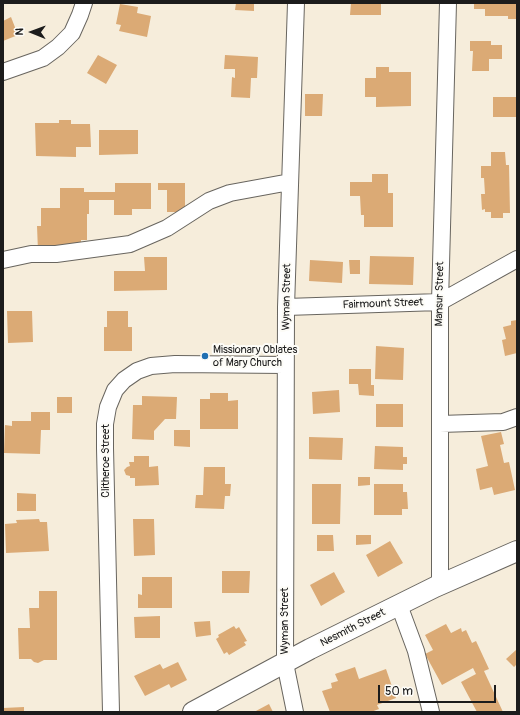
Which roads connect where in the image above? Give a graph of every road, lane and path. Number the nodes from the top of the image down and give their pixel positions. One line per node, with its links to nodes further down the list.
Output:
1 (84, 3): 4 (street)
2 (296, 3): 5 (street, Wyman Street)
3 (448, 3): 8 (street, Mansur Street)
4 (3, 72)
5 (290, 182): 7 (street); 9 (street, Wyman Street)
6 (517, 259): 8 (street, Fairmount Street)
7 (3, 260)
8 (440, 302): 9 (street, Fairmount Street); 12 (street, Mansur Street)
9 (286, 307): 10 (street, Wyman Street)
10 (286, 365): 16 (street, Wyman Street); 17 (street, Clitheroe Street)
11 (517, 417): 12 (street)
12 (440, 424): 14 (street, Mansur Street)
13 (517, 551): 14 (main road, Nesmith Street)
14 (440, 584): 15 (main road, Nesmith Street)
15 (399, 605): 16 (main road, Nesmith Street); 20 (street)
16 (285, 663): 18 (main road, Nesmith Street); 19 (street, Wyman Street)
17 (110, 712)
18 (193, 712)
19 (295, 712)
20 (431, 712)

